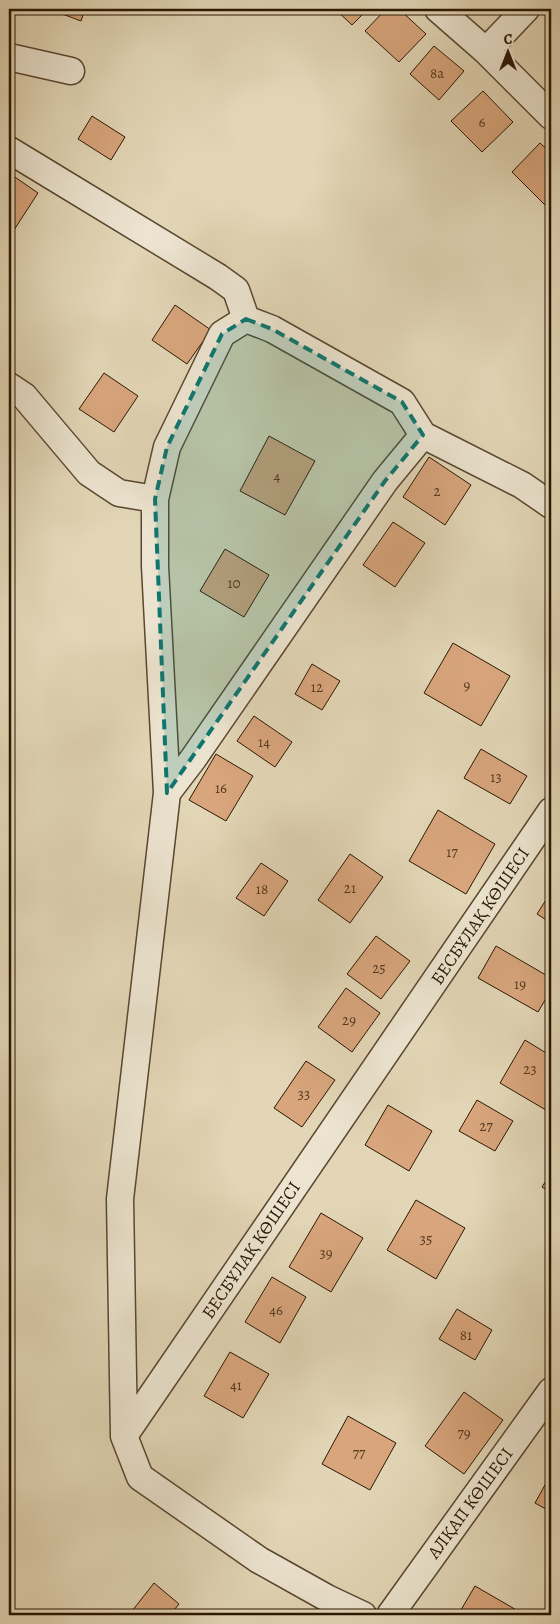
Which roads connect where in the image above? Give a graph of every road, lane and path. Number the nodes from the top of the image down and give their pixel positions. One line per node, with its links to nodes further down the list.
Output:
1 (438, 9): 3 (street)
2 (526, 9): 3 (street)
3 (486, 51): 6 (street)
4 (9, 57): 5 (street)
5 (71, 71)
6 (551, 116)
7 (9, 150): 8 (street)
8 (246, 319): 10 (street); 11 (street)
9 (9, 386): 11 (street)
10 (423, 435): 12 (street); 13 (street)
11 (154, 499): 13 (street)
12 (551, 505)
13 (167, 793): 16 (street)
14 (551, 811): 16 (street, БЕСБҰЛАҚ КӨШЕСІ)
15 (551, 1391): 18 (street, АЛҚАП КӨШЕСІ)
16 (124, 1436): 17 (street)
17 (363, 1615)
18 (390, 1615)

